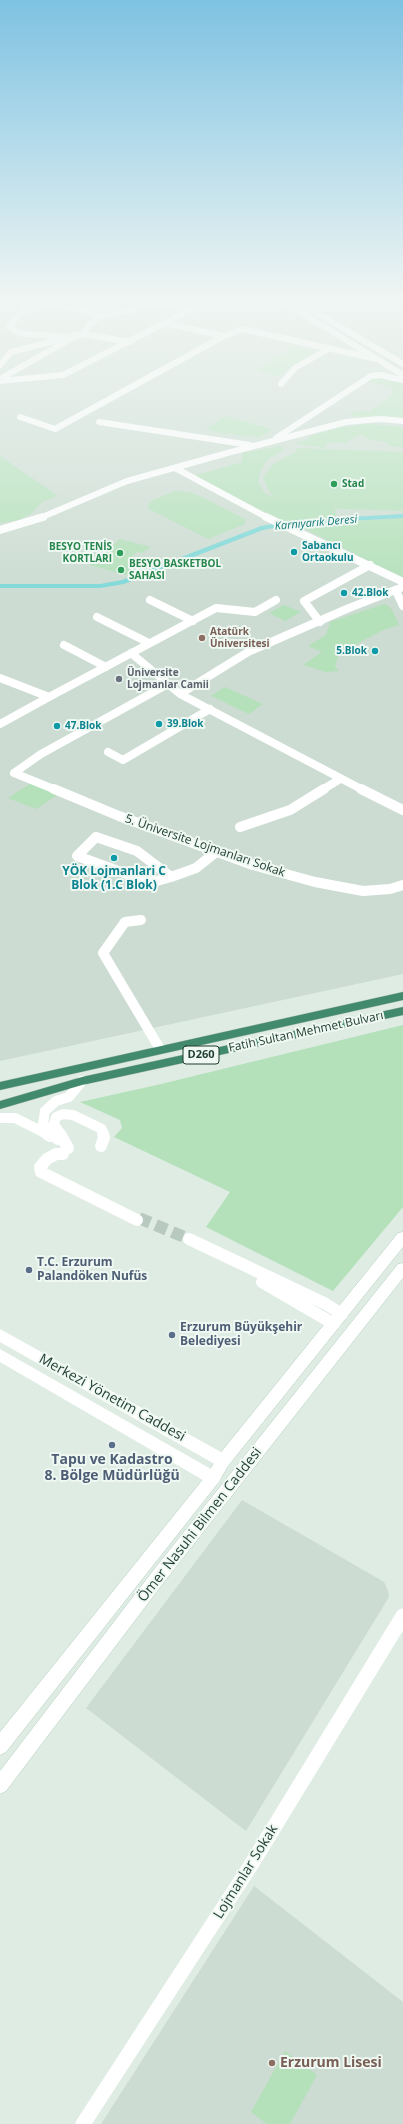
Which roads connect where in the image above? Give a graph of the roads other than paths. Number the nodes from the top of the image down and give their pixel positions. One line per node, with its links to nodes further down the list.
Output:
1 (107, 401): 3 (street)
2 (333, 401): 6 (street)
3 (20, 417)
4 (403, 421): 6 (street)
5 (99, 422): 7 (street)
6 (270, 443): 7 (street)
7 (256, 446): 8 (street)
8 (175, 468): 9 (street); 10 (street)
9 (0, 530)
10 (370, 565): 11 (street); 18 (street)
11 (403, 582)
12 (400, 589): 15 (street); 18 (street)
13 (150, 600): 17 (street)
14 (276, 600): 17 (street)
15 (403, 606)
16 (97, 617): 19 (street)
17 (193, 621): 19 (street)
18 (320, 622): 25 (street)
19 (149, 644): 21 (street)
20 (64, 645): 22 (street)
21 (131, 653): 22 (street); 24 (street)
22 (106, 667): 26 (street)
23 (0, 678): 26 (street)
24 (168, 684): 25 (street); 33 (street, 5. Üniversite Lojmanları Sokak)
25 (180, 694): 27 (street)
26 (49, 697): 28 (street)
27 (210, 709): 29 (street); 30 (street)
28 (1, 723)
29 (108, 752)
30 (340, 779): 31 (street); 32 (street)
31 (401, 808)
32 (240, 827)
33 (216, 852): 34 (street); 35 (street, 5. Üniversite Lojmanları Sokak)
34 (171, 877): 34 (street)
35 (403, 885)
36 (141, 920): 39 (street)
37 (403, 996): 39 (highway, Fatih Sultan Mehmet Bulvarı / D260)
38 (403, 1010): 40 (highway, Fatih Sultan Mehmet Bulvarı / D260)
39 (160, 1050): 41 (highway, Fatih Sultan Mehmet Bulvarı / D260)
40 (82, 1081): 42 (highway, Fatih Sultan Mehmet Bulvarı / D260); 45 (street)
41 (0, 1086)
42 (0, 1105)
43 (0, 1118): 45 (street)
44 (101, 1146): 45 (street)
45 (64, 1154): 46 (street)
46 (138, 1219)
47 (403, 1237): 50 (main road, Ömer Nasuhi Bilmen Caddesi)
48 (187, 1240): 50 (street)
49 (403, 1268): 54 (main road, Ömer Nasuhi Bilmen Caddesi)
50 (338, 1319): 53 (main road, Ömer Nasuhi Bilmen Caddesi)
51 (0, 1335): 53 (main road, Merkezi Yönetim Caddesi)
52 (0, 1355): 55 (main road, Merkezi Yönetim Caddesi)
53 (223, 1461): 54 (main road, Merkezi Yönetim Caddesi); 55 (main road, Ömer Nasuhi Bilmen Caddesi)
54 (242, 1473): 56 (main road, Ömer Nasuhi Bilmen Caddesi)
55 (213, 1478): 56 (main road, Merkezi Yönetim Caddesi); 58 (main road, Ömer Nasuhi Bilmen Caddesi)
56 (230, 1488): 59 (main road, Ömer Nasuhi Bilmen Caddesi)
57 (403, 1616): 60 (street, Lojmanlar Sokak)
58 (0, 1746)
59 (0, 1784)
60 (83, 2124)

